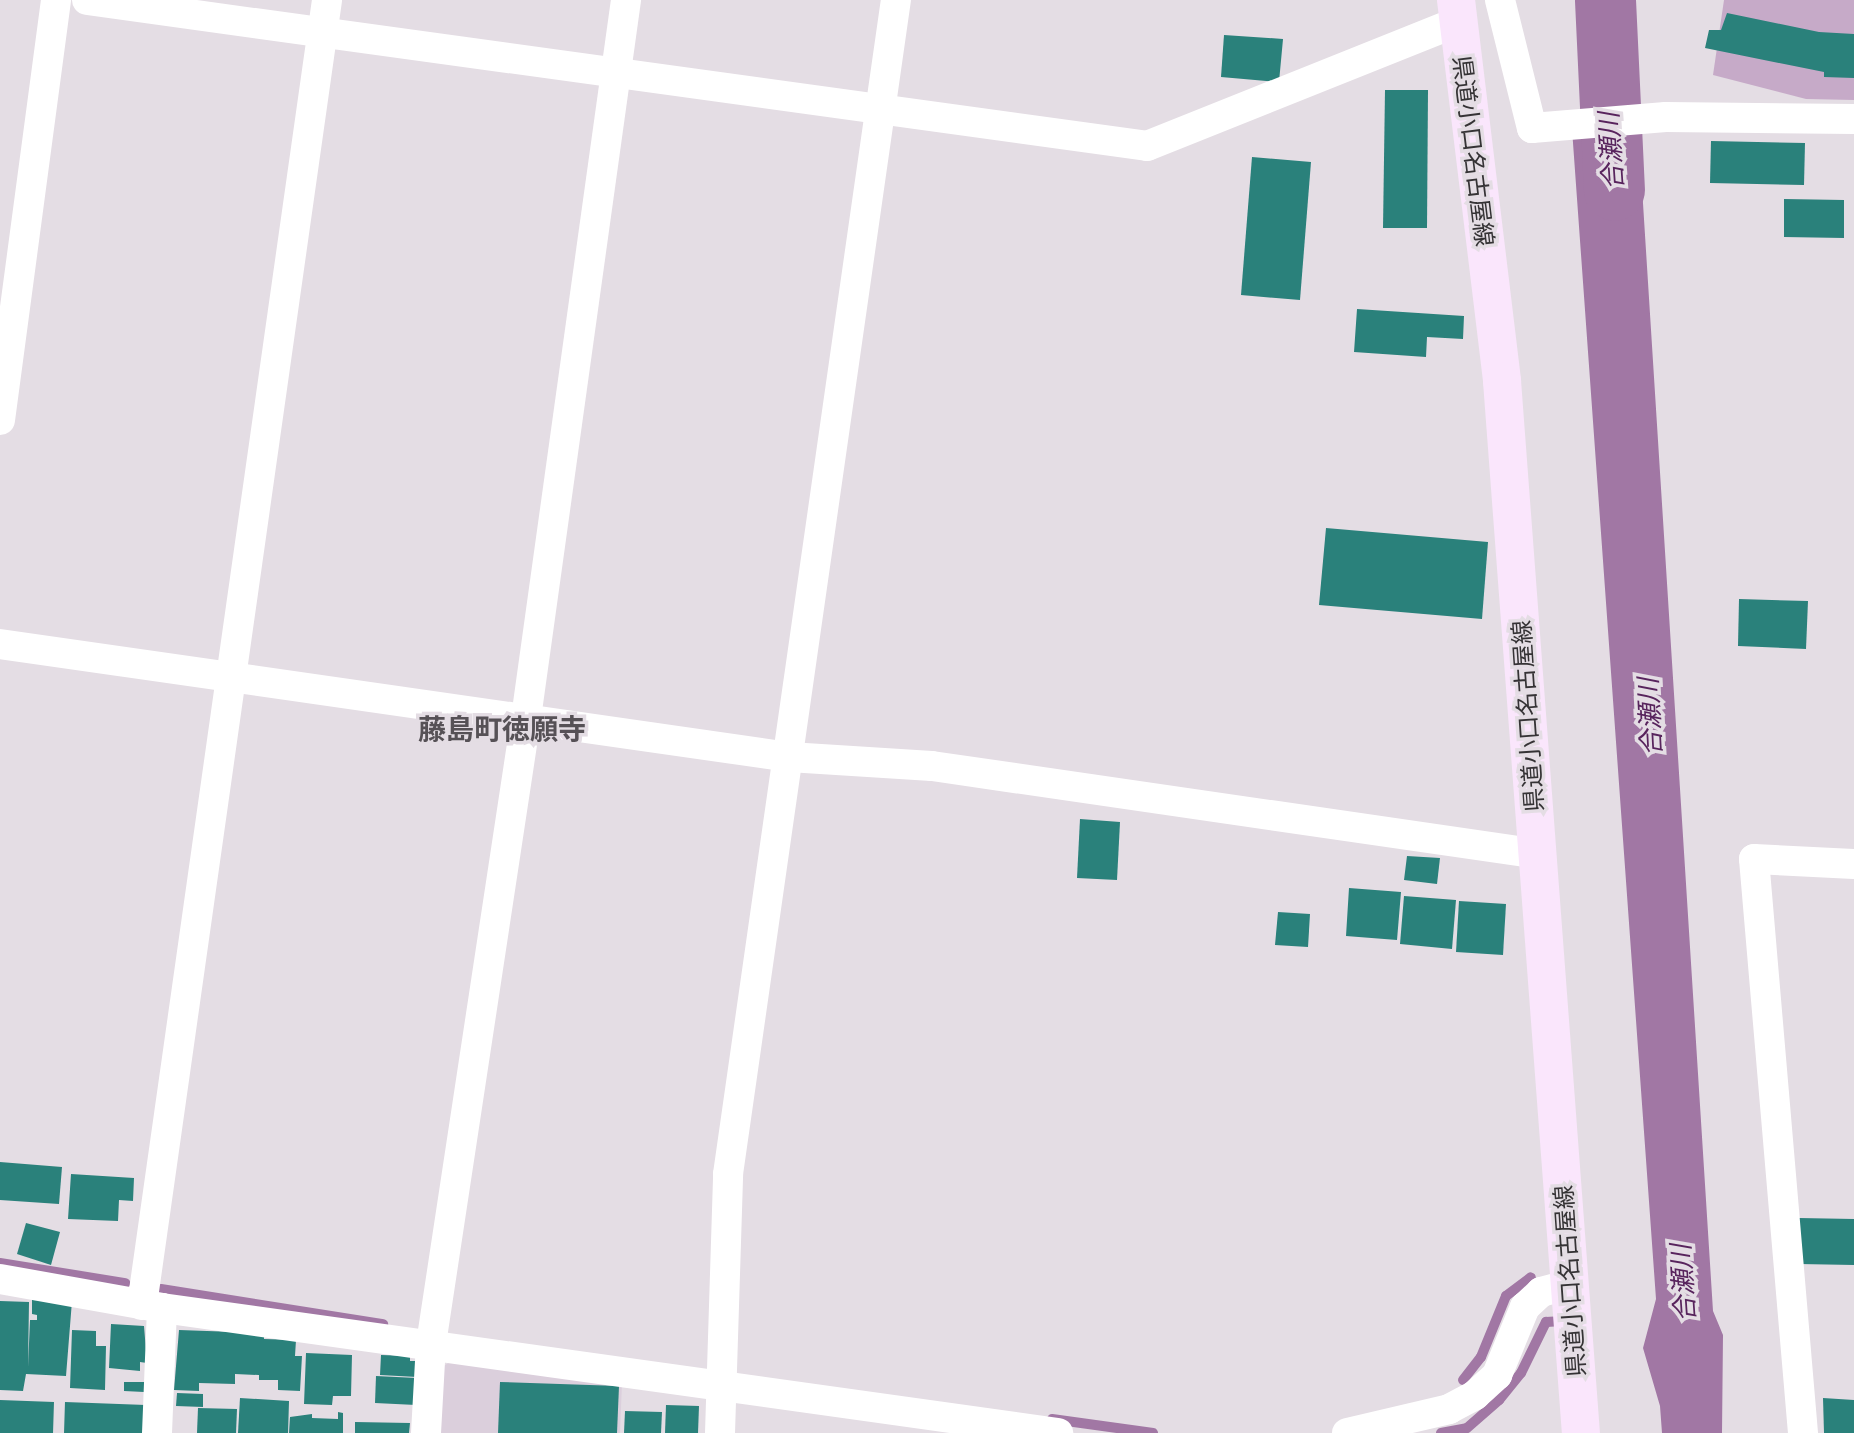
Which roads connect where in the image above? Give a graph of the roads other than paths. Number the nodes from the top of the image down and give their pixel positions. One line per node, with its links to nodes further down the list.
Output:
1 (56, 0): 12 (street)
2 (87, 0): 8 (street)
3 (327, 0): 8 (street)
4 (626, 0): 9 (street)
5 (896, 0): 10 (street)
6 (1500, 0): 11 (street)
7 (1456, 11): 10 (street); 17 (main road, 県道小口名古屋線)
8 (323, 32): 9 (street); 14 (street)
9 (616, 75): 10 (street); 15 (street)
10 (880, 112): 16 (street)
11 (1854, 119)
12 (0, 420)
13 (0, 644): 14 (street)
14 (233, 677): 15 (street); 21 (street)
15 (526, 718): 16 (street); 22 (street)
16 (789, 757): 17 (street); 23 (street)
17 (1539, 854): 20 (main road, 県道小口名古屋線)
18 (1854, 864): 30 (street)
19 (0, 1279): 21 (street)
20 (1570, 1283): 28 (street); 29 (main road, 県道小口名古屋線)
21 (152, 1306): 22 (street); 24 (street)
22 (431, 1344): 23 (street); 25 (street)
23 (722, 1385): 26 (street); 27 (street)
24 (157, 1433)
25 (426, 1433)
26 (720, 1433)
27 (1058, 1433)
28 (1347, 1433)
29 (1581, 1433)
30 (1803, 1433)

